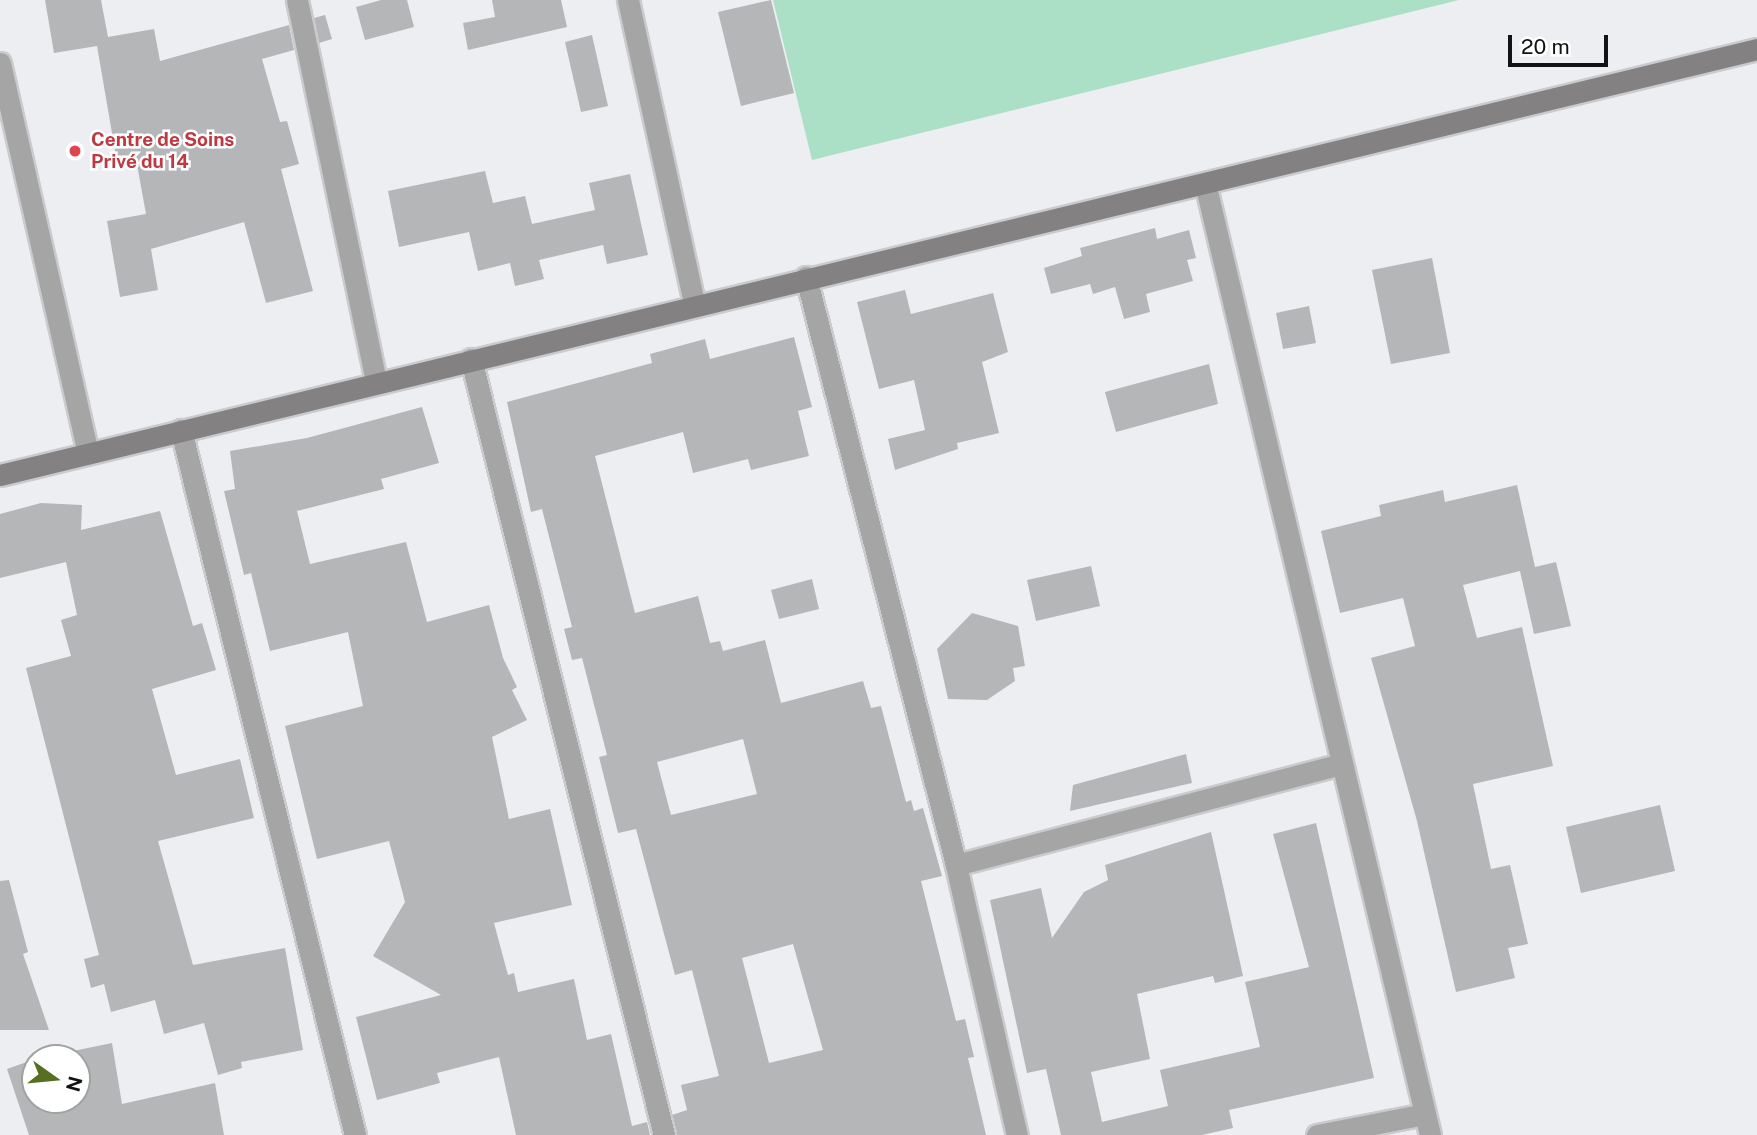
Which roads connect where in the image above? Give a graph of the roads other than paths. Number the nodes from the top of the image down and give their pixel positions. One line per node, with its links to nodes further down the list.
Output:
1 (297, 0): 10 (street)
2 (628, 0): 8 (street)
3 (1757, 49): 6 (main road)
4 (0, 63): 5 (street)
5 (3, 90): 12 (street)
6 (1205, 183): 7 (main road); 14 (street)
7 (806, 278): 8 (main road); 15 (street)
8 (694, 303): 9 (main road)
9 (471, 359): 10 (main road); 18 (street)
10 (376, 383): 11 (main road)
11 (181, 430): 12 (main road); 17 (street)
12 (88, 453): 13 (main road)
13 (0, 475)
14 (1341, 764): 15 (street); 16 (street)
15 (956, 865): 19 (street)
16 (1425, 1114): 20 (street); 21 (street)
17 (355, 1135)
18 (664, 1135)
19 (1017, 1135)
20 (1317, 1135)
21 (1430, 1135)

